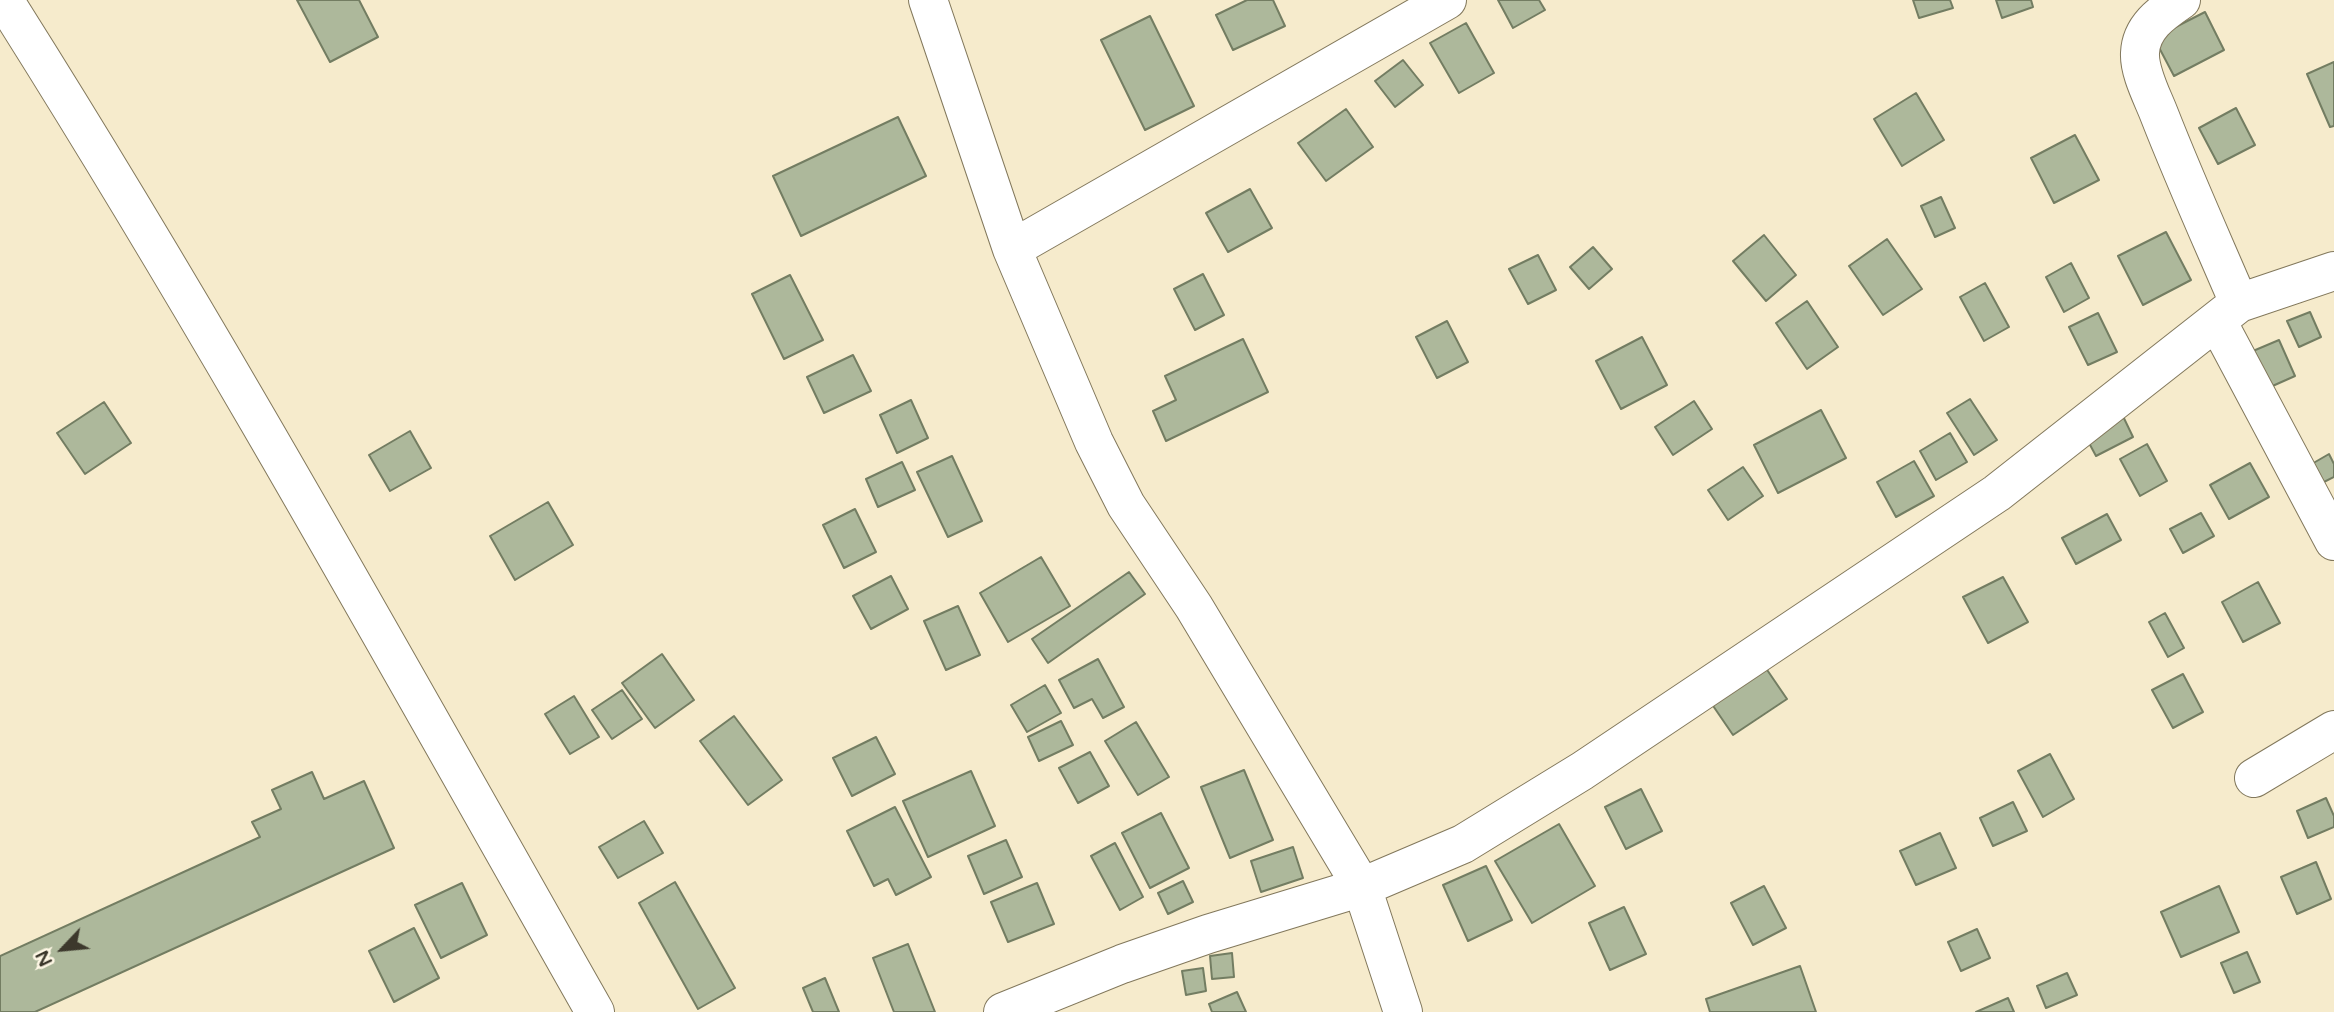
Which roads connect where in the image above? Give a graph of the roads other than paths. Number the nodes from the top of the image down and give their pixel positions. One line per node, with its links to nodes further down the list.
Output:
1 (4, 0): 12 (street)
2 (928, 0): 5 (street)
3 (1447, 0): 5 (street)
4 (2181, 0): 7 (street)
5 (1012, 249): 11 (street)
6 (2334, 271): 7 (street)
7 (2228, 312): 8 (street); 11 (street)
8 (2334, 541)
9 (2334, 730): 10 (street)
10 (2254, 778)
11 (1362, 887): 13 (street); 14 (street)
12 (595, 1012)
13 (1003, 1012)
14 (1403, 1012)

